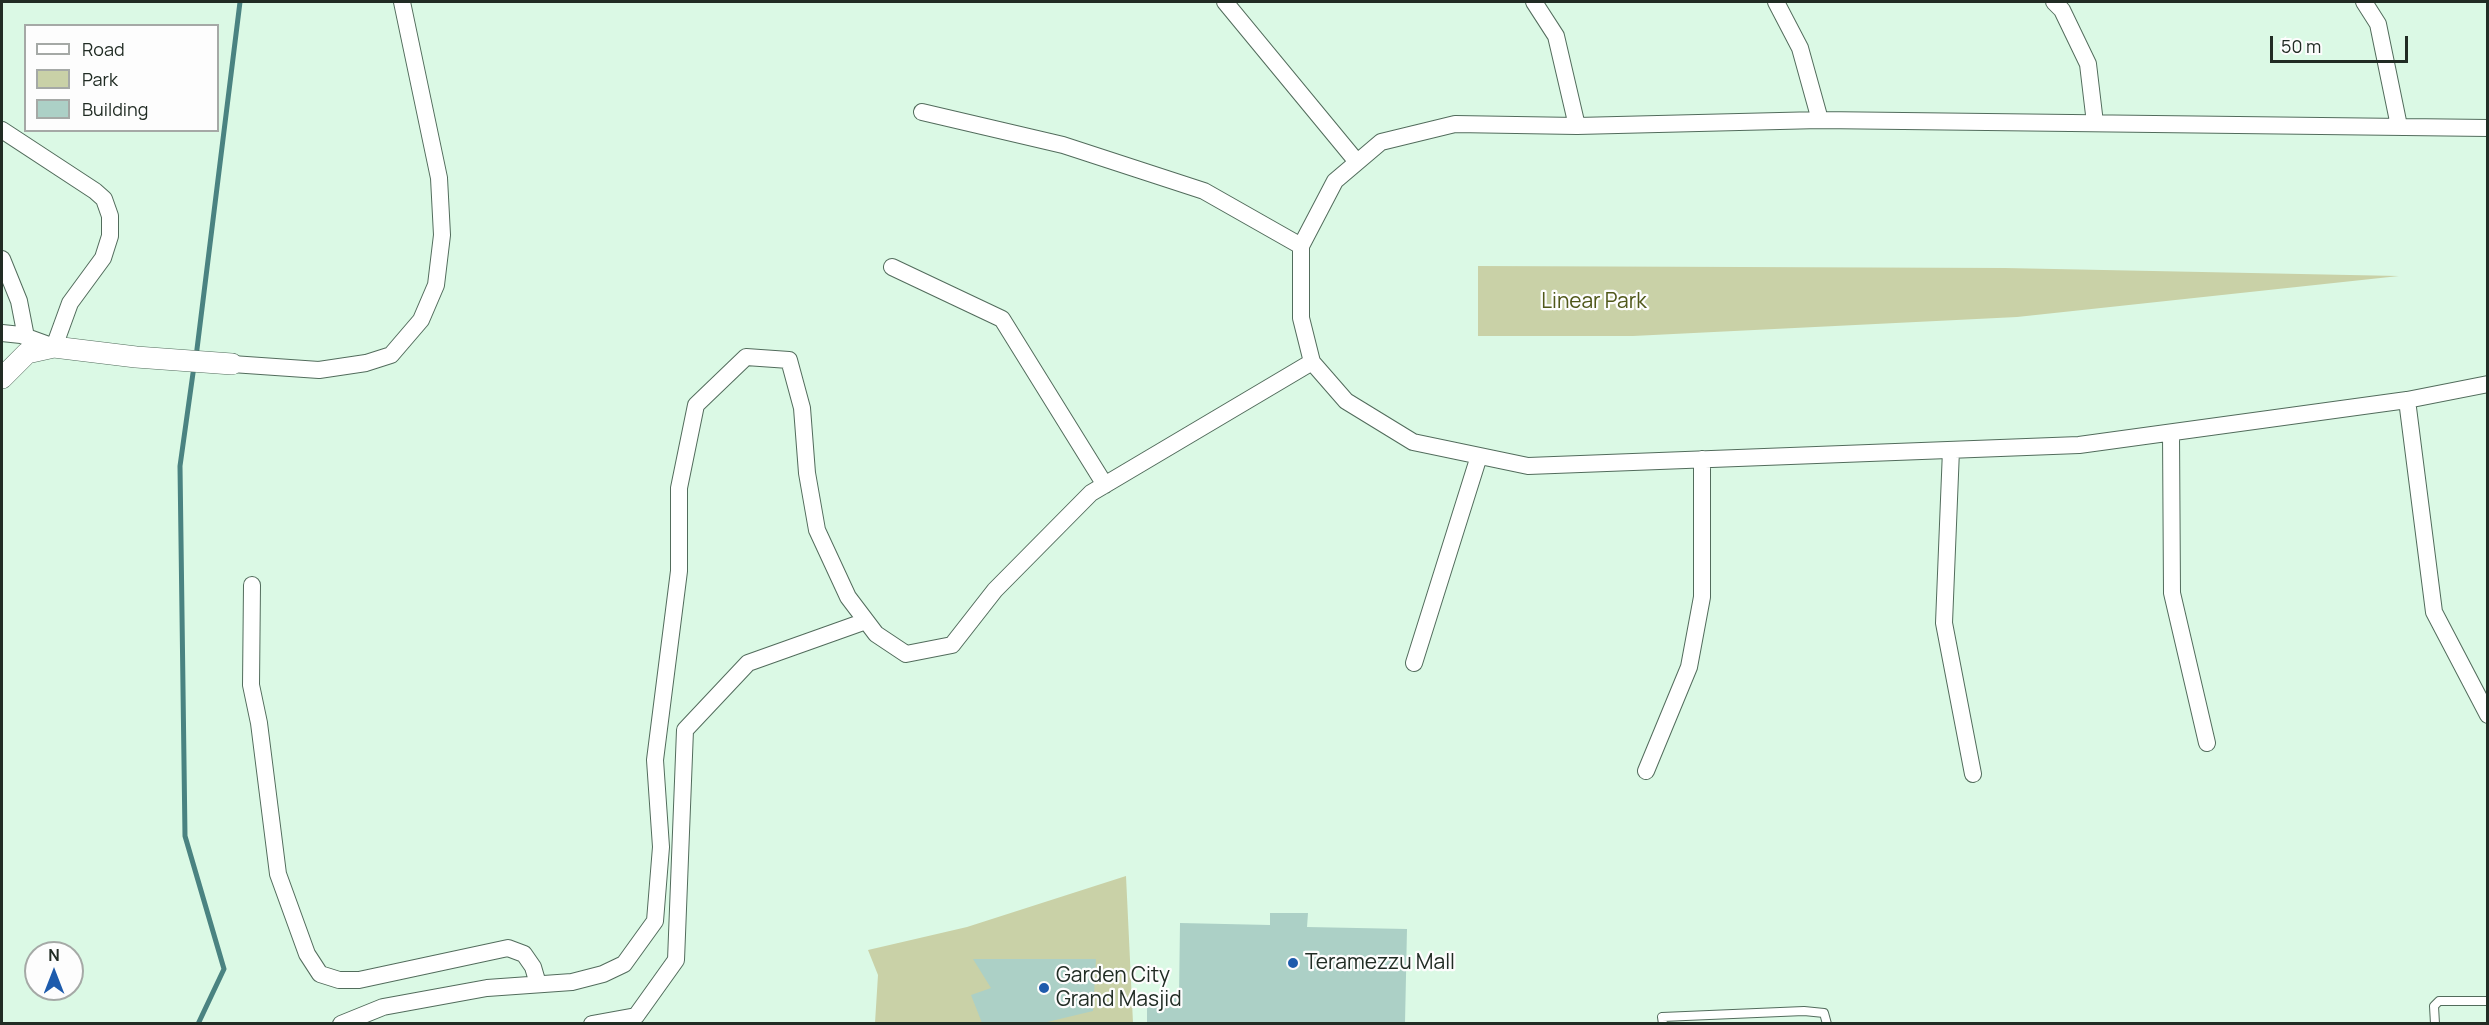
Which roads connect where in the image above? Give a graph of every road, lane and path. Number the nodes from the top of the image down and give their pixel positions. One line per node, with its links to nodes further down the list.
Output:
1 (402, 2): 22 (street)
2 (1225, 2): 14 (street)
3 (1534, 2): 10 (street)
4 (1776, 2): 8 (street)
5 (2054, 2): 9 (street)
6 (2364, 2): 11 (street)
7 (922, 112): 15 (street)
8 (1820, 120): 9 (street); 10 (street)
9 (2095, 123): 11 (street)
10 (1577, 126): 14 (street)
11 (2399, 126): 12 (street)
12 (2487, 128)
13 (2, 130): 20 (street)
14 (1357, 162): 15 (street)
15 (1301, 246): 21 (street)
16 (2, 259): 19 (street)
17 (892, 267): 30 (street)
18 (2, 333): 19 (street)
19 (26, 337): 20 (street)
20 (54, 347): 22 (street); 23 (street)
21 (1312, 362): 28 (street); 30 (street)
22 (232, 364)
23 (2, 378)
24 (2487, 384): 25 (street)
25 (2407, 400): 26 (street); 34 (street)
26 (2171, 433): 27 (street); 35 (street)
27 (1951, 450): 29 (street); 37 (street)
28 (1479, 456): 29 (street); 33 (street)
29 (1702, 459): 36 (street)
30 (1105, 485): 32 (street)
31 (252, 585): 38 (street)
32 (866, 621): 38 (street); 41 (street)
33 (1414, 663)
34 (2487, 715)
35 (2207, 743)
36 (1646, 771)
37 (1973, 774)
38 (538, 984): 40 (street)
39 (2487, 1001): 44 (lane)
40 (341, 1023)
41 (592, 1023)
42 (1662, 1023): 43 (lane)
43 (1827, 1023)
44 (2435, 1023)

